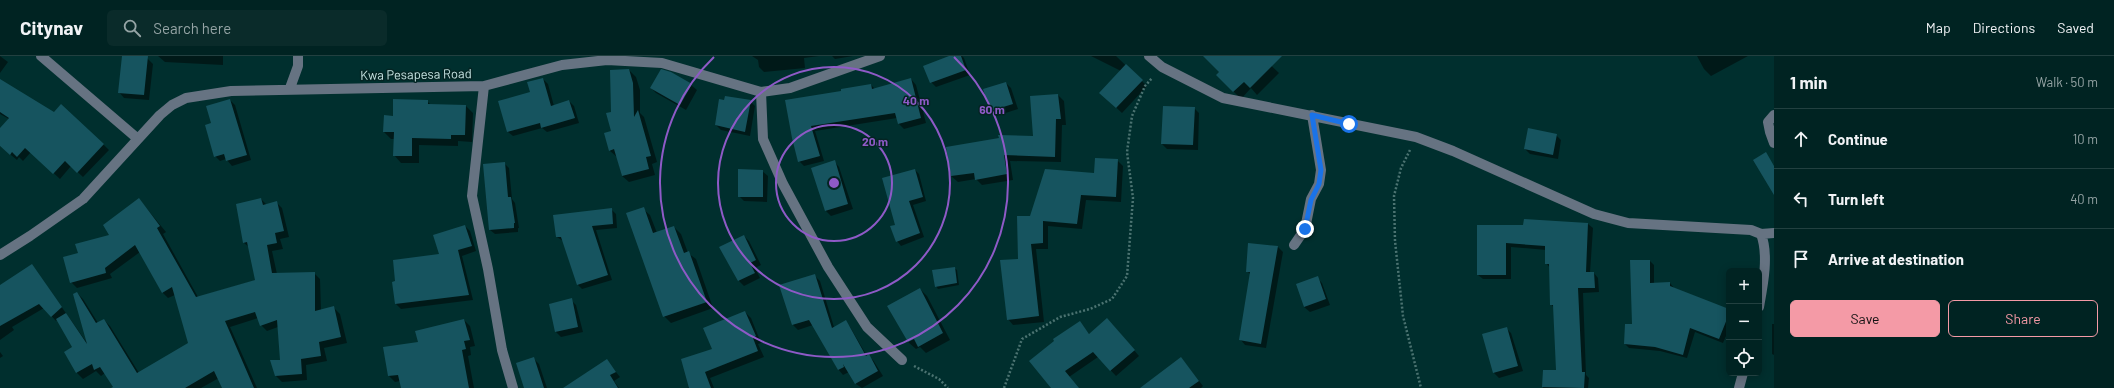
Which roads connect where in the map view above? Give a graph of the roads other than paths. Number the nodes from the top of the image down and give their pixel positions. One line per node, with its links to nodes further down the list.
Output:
1 (41, 56): 10 (street)
2 (298, 56): 6 (street)
3 (880, 56): 7 (street, Kwa Pesapesa Road)
4 (1149, 56): 8 (street)
5 (484, 86): 6 (street, Kwa Pesapesa Road); 7 (street, Kwa Pesapesa Road); 19 (street)
6 (290, 88): 10 (street, Kwa Pesapesa Road)
7 (761, 92): 17 (street)
8 (1312, 115): 13 (street); 14 (street)
9 (1774, 115): 11 (street)
10 (138, 139): 15 (street, Kwa Pesapesa Road)
11 (1774, 143)
12 (1774, 233): 13 (street)
13 (1761, 234): 16 (street)
14 (1294, 245)
15 (0, 254)
16 (1759, 304)
17 (902, 360)
18 (1743, 376): 20 (street)
19 (513, 388)
20 (1739, 388)

